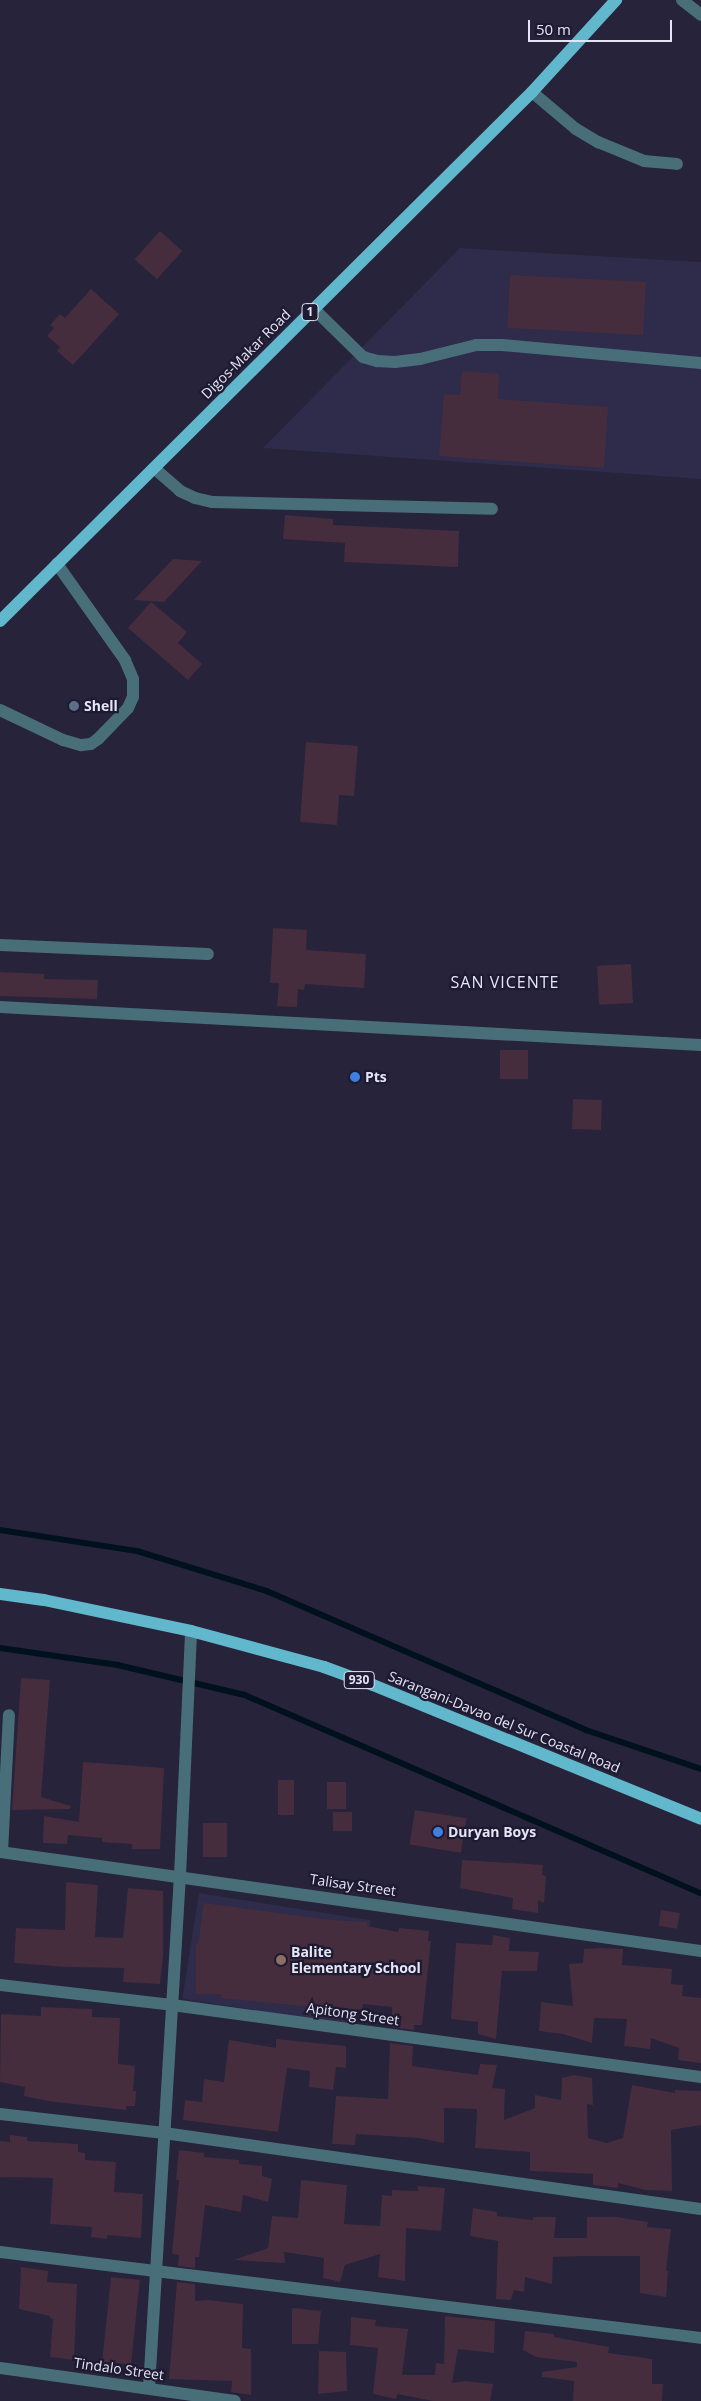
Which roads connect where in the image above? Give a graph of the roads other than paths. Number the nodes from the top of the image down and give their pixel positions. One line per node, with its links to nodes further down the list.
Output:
1 (616, 0): 4 (main road, Digos-Makar Road / 1)
2 (682, 0): 3 (street)
3 (701, 15)
4 (532, 92): 5 (street); 6 (main road, Digos-Makar Road / 1)
5 (677, 164)
6 (314, 309): 7 (street); 8 (main road, Digos-Makar Road / 1)
7 (701, 363)
8 (154, 468): 9 (street); 10 (main road, Digos-Makar Road / 1)
9 (492, 509)
10 (57, 564): 11 (main road, Digos-Makar Road / 1); 12 (street)
11 (2, 614)
12 (0, 710)
13 (0, 945): 14 (street)
14 (208, 954)
15 (0, 1007): 16 (street)
16 (701, 1045)
17 (0, 1594): 18 (main road, Sarangani-Davao del Sur Coastal Road / 930)
18 (190, 1631): 20 (main road, Sarangani-Davao del Sur Coastal Road / 930); 22 (street)
19 (9, 1715): 21 (street)
20 (701, 1819)
21 (1, 1852): 22 (street, Talisay Street)
22 (180, 1876): 23 (street, Talisay Street); 25 (street)
23 (701, 1950)
24 (0, 1986): 25 (street, Apitong Street)
25 (172, 2005): 26 (street, Apitong Street); 28 (street)
26 (701, 2077)
27 (0, 2114): 28 (street)
28 (164, 2133): 29 (street); 31 (street)
29 (701, 2209)
30 (0, 2252): 31 (street)
31 (156, 2271): 32 (street); 34 (street)
32 (701, 2338)
33 (0, 2368): 34 (street, Tindalo Street)
34 (149, 2388): 35 (street, Tindalo Street)
35 (235, 2401)

